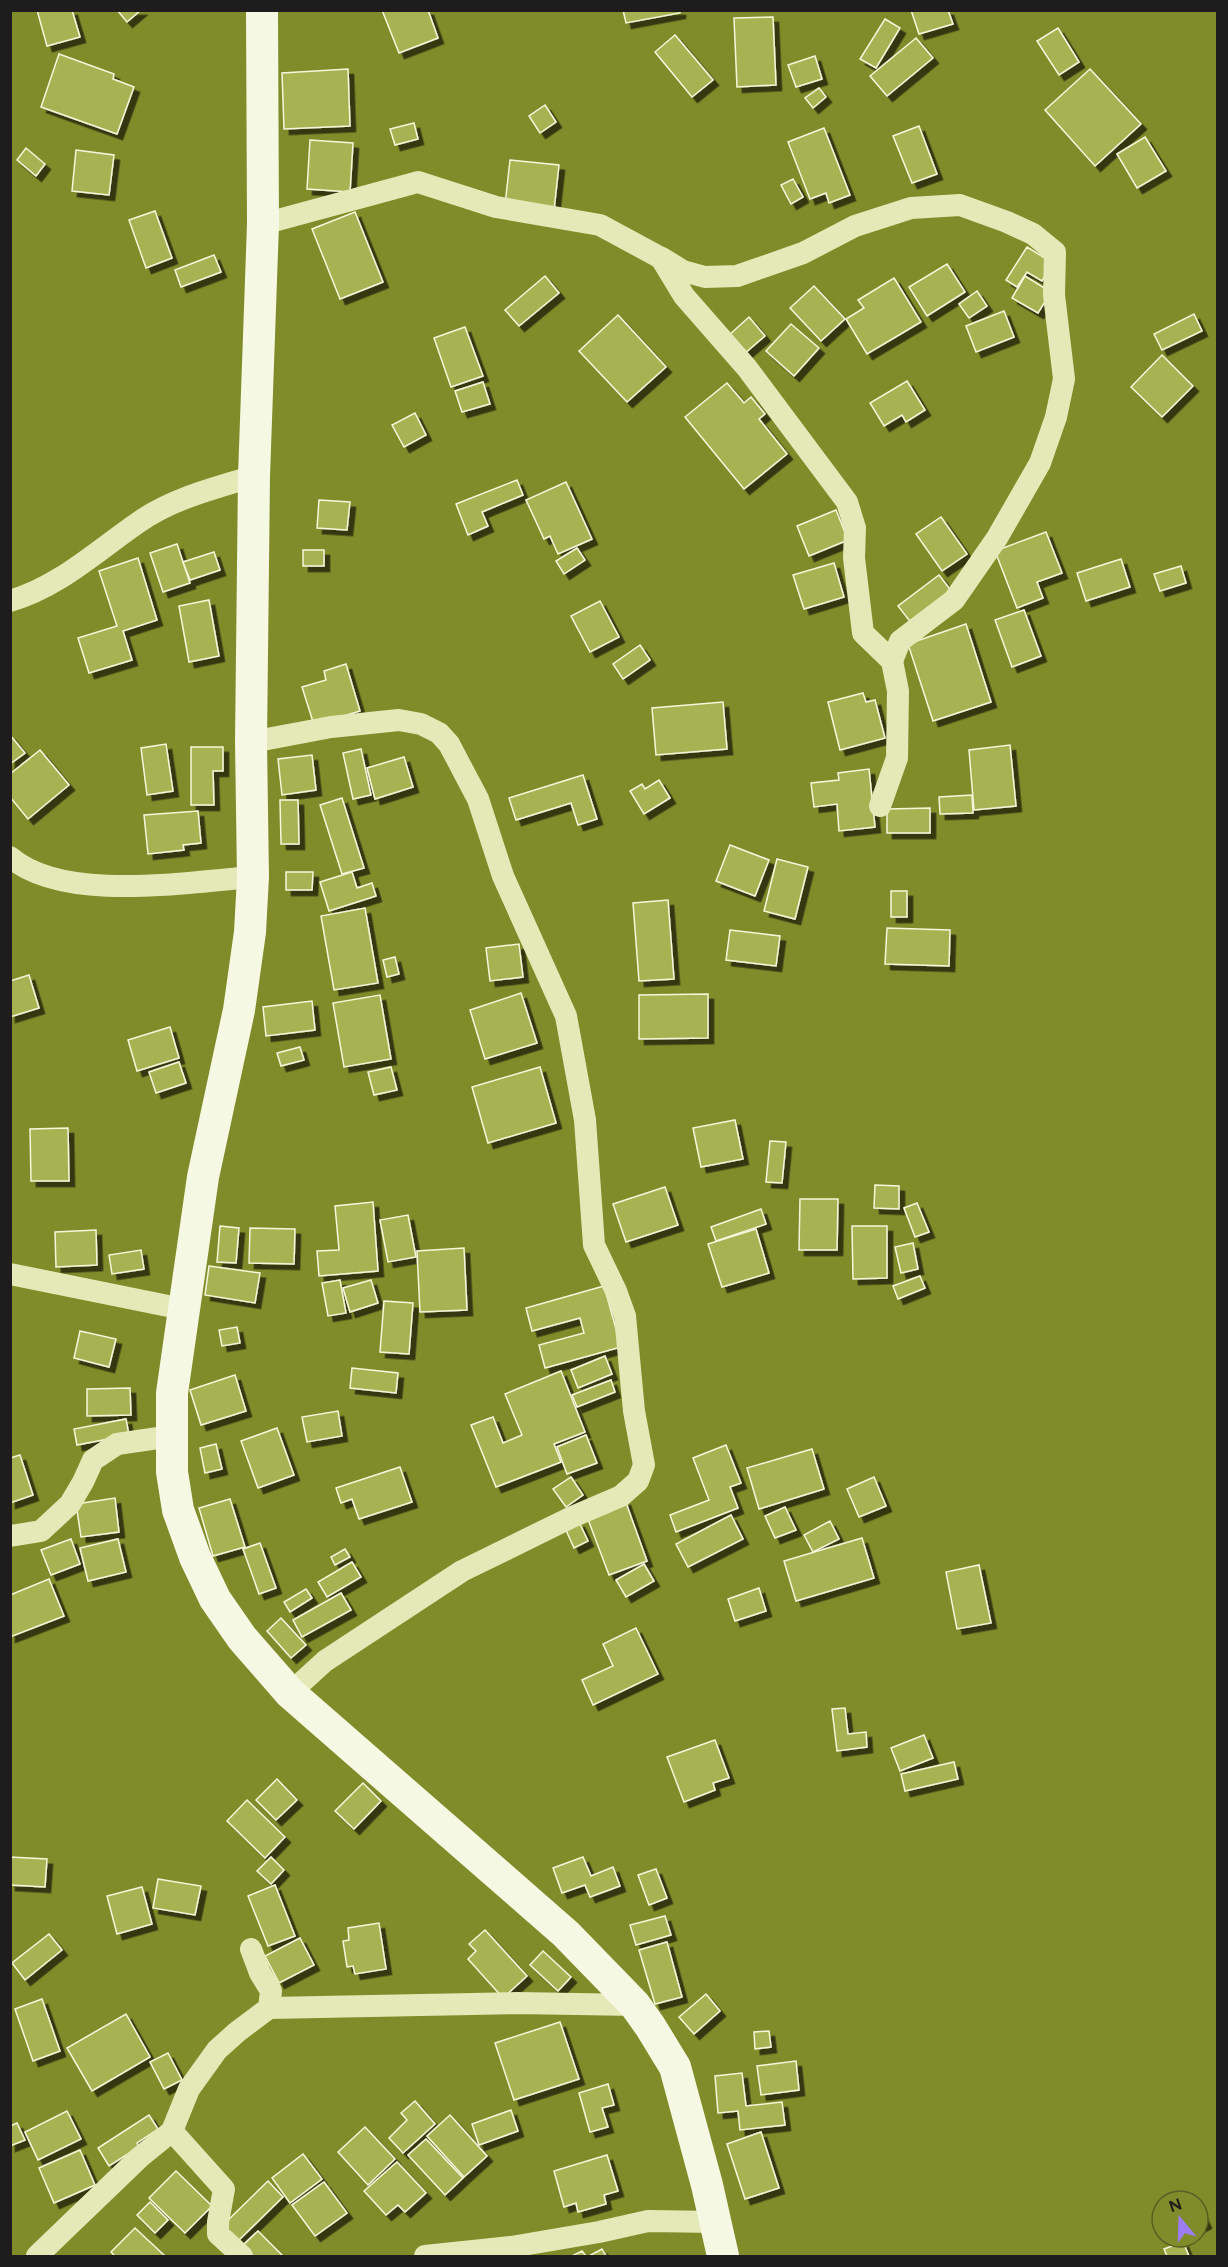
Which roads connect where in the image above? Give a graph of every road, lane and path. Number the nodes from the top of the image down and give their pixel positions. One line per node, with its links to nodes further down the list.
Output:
1 (262, 10): 2 (main road)
2 (263, 224): 3 (street); 4 (main road)
3 (661, 258): 6 (street); 6 (street)
4 (254, 476): 5 (street); 7 (main road)
5 (10, 601)
6 (892, 661): 8 (street)
7 (252, 742): 10 (main road); 15 (street)
8 (880, 806)
9 (10, 857): 10 (street)
10 (253, 877): 12 (main road)
11 (10, 1274): 12 (street)
12 (183, 1309): 13 (main road)
13 (172, 1436): 14 (street); 15 (main road)
14 (10, 1536)
15 (290, 1693): 17 (main road)
16 (251, 1949): 18 (street)
17 (635, 2005): 18 (street); 20 (main road)
18 (269, 2008): 19 (street)
19 (172, 2131): 21 (street); 22 (street)
20 (716, 2222): 23 (street); 24 (main road)
21 (37, 2256)
22 (242, 2256)
23 (425, 2256)
24 (723, 2256)

